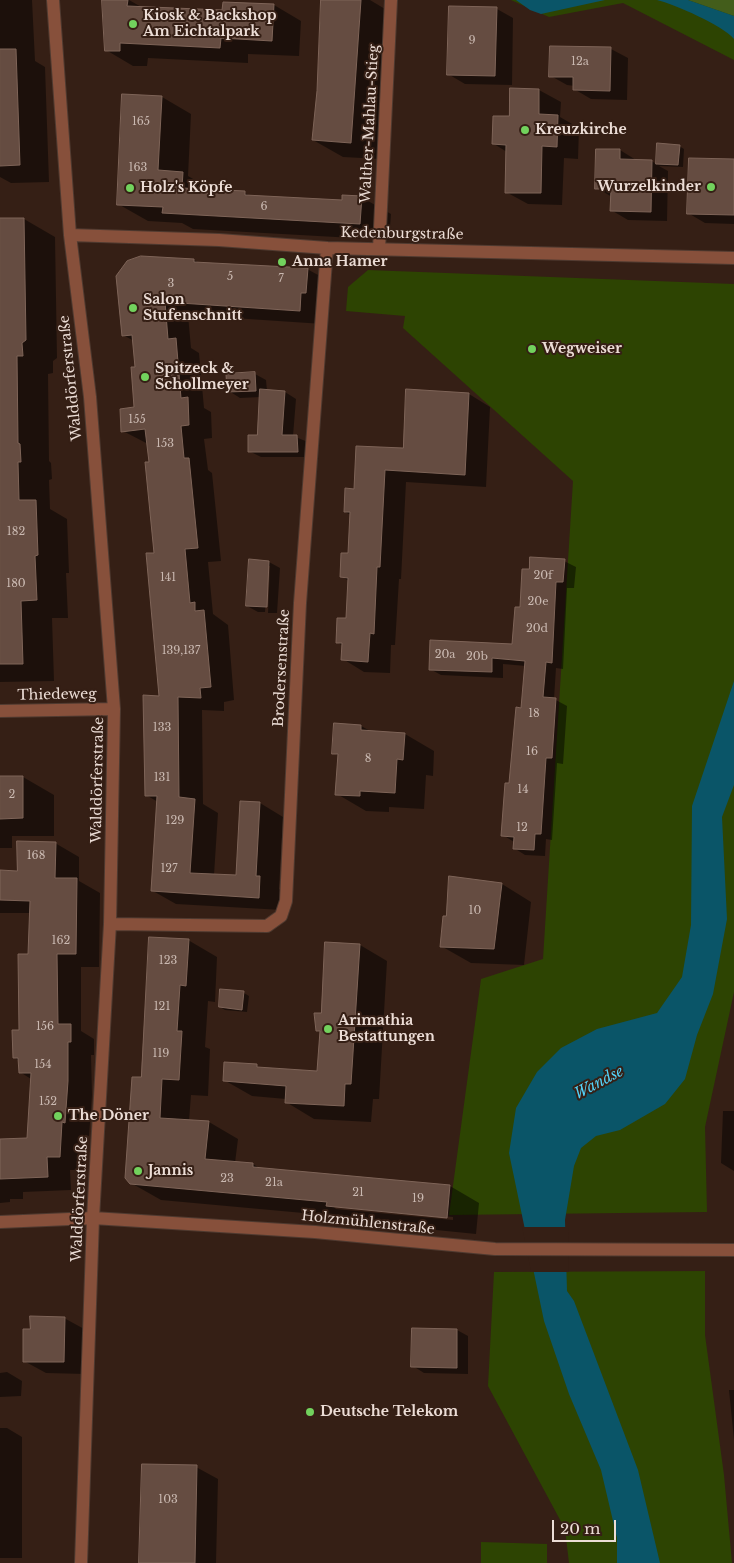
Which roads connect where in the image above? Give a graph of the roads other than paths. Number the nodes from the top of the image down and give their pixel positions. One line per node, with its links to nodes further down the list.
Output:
1 (53, 0): 3 (street, Walddörferstraße)
2 (391, 0): 5 (street, Walther-Mahlau-Stieg)
3 (70, 235): 4 (street, Kedenburgstraße); 7 (street, Walddörferstraße)
4 (327, 248): 5 (street, Kedenburgstraße); 9 (street, Brodersenstraße)
5 (379, 249): 6 (street, Kedenburgstraße)
6 (734, 258)
7 (114, 709): 8 (street, Thiedeweg); 9 (street, Walddörferstraße)
8 (0, 711)
9 (110, 924): 10 (street, Walddörferstraße)
10 (94, 1218): 11 (street, Holzmühlenstraße); 12 (street, Holzmühlenstraße); 13 (street, Walddörferstraße)
11 (0, 1222)
12 (734, 1250)
13 (81, 1563)

